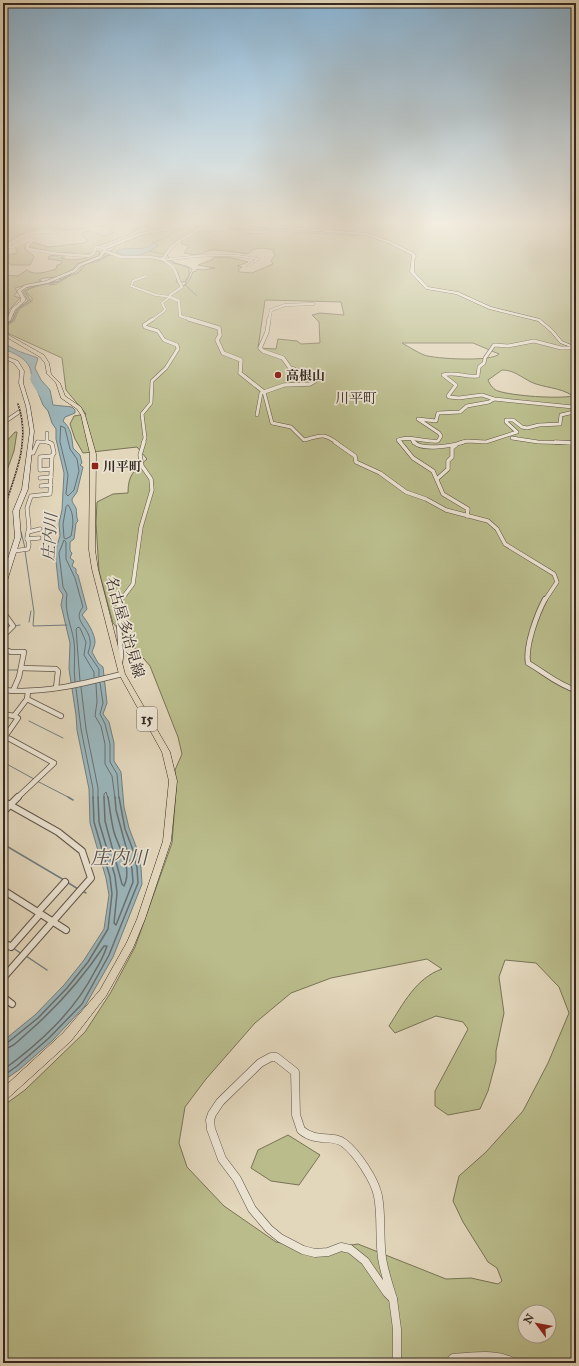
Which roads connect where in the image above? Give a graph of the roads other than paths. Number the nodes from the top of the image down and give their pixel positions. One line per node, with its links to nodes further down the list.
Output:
1 (35, 285): 7 (main road)
2 (132, 285): 5 (street)
3 (180, 285): 5 (street)
4 (424, 285): 9 (main road)
5 (170, 297): 11 (street); 44 (street)
6 (313, 304): 11 (street)
7 (3, 323)
8 (3, 333): 44 (main road, 名古屋多治見線 / 15)
9 (575, 348): 12 (street)
10 (3, 356): 22 (main road)
11 (264, 392): 14 (street); 31 (street)
12 (494, 399): 18 (street); 21 (street)
13 (20, 412): 15 (street)
14 (257, 414)
15 (3, 423)
16 (47, 432): 19 (street)
17 (512, 438): 20 (street)
18 (412, 439): 21 (street); 27 (street)
19 (47, 442): 22 (street); 23 (street)
20 (576, 442)
21 (456, 445): 27 (street)
22 (29, 453): 37 (main road)
23 (52, 456): 24 (street); 24 (street)
24 (51, 469): 25 (street)
25 (51, 477): 26 (street); 28 (street)
26 (40, 478)
27 (437, 479): 30 (street)
28 (51, 485): 29 (street); 34 (street)
29 (41, 486)
30 (463, 507): 31 (street); 32 (street)
31 (457, 514): 32 (street)
32 (467, 516): 49 (street)
33 (40, 530): 34 (street)
34 (28, 532): 36 (street)
35 (39, 538): 36 (street)
36 (28, 539): 37 (street)
37 (14, 551): 38 (main road)
38 (8, 569): 39 (street); 40 (main road)
39 (3, 575)
40 (3, 584)
41 (3, 612): 42 (street)
42 (3, 636)
43 (3, 649): 45 (street)
44 (120, 665): 46 (main road, 名古屋多治見線 / 15)
45 (21, 668): 47 (street); 50 (street)
46 (122, 674): 51 (street); 69 (main road, 名古屋多治見線 / 15)
47 (56, 688)
48 (3, 690): 50 (street)
49 (576, 690)
50 (13, 692): 51 (street)
51 (28, 692): 52 (street)
52 (27, 699): 54 (street); 55 (street)
53 (3, 714): 54 (street)
54 (14, 716): 56 (street)
55 (61, 716)
56 (4, 738): 58 (street)
57 (3, 801): 58 (street)
58 (10, 805): 59 (street); 63 (street)
59 (3, 812)
60 (65, 882): 62 (street)
61 (3, 890): 62 (street)
62 (39, 913): 63 (street); 65 (street)
63 (53, 921): 64 (street); 66 (street)
64 (66, 930)
65 (3, 951)
66 (3, 978)
67 (3, 997): 68 (street)
68 (12, 1004)
69 (3, 1095)
70 (393, 1299): 70 (street); 71 (street)
71 (397, 1363)
72 (449, 1363): 73 (street)
73 (515, 1363)

